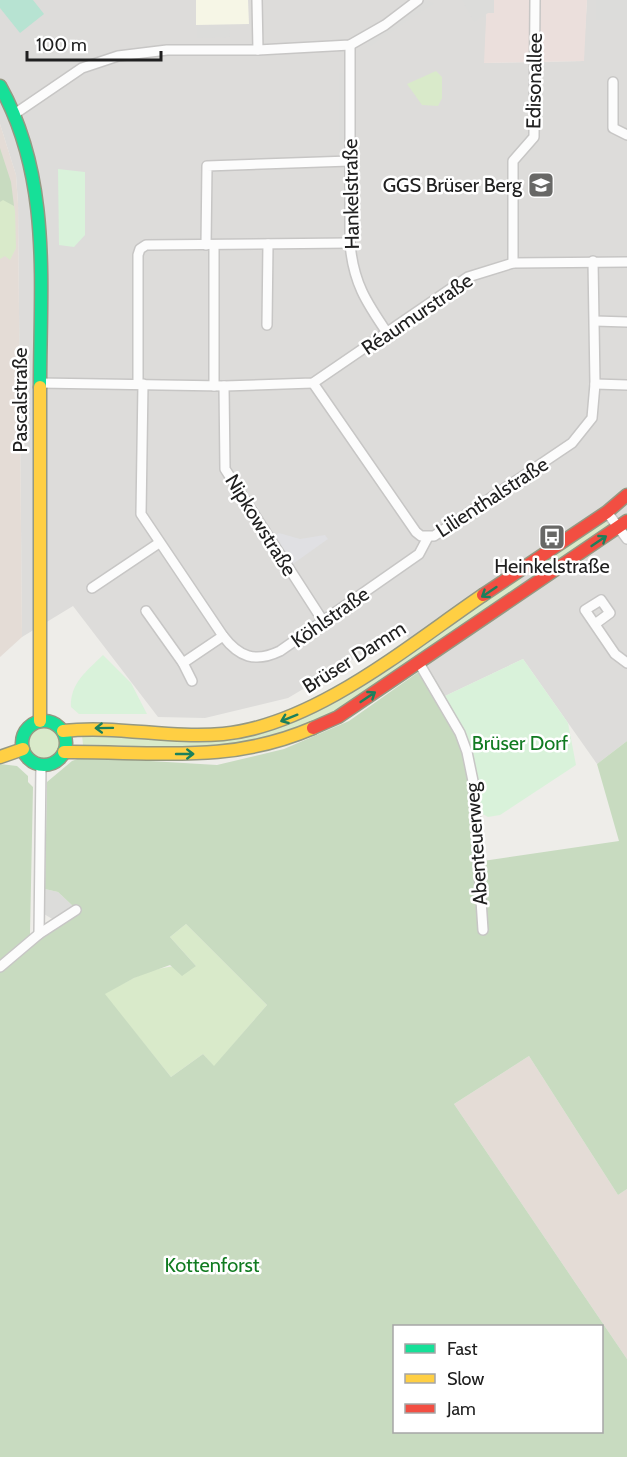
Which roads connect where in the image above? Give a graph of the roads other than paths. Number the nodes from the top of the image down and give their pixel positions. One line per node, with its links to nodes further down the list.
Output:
1 (257, 0): 5 (street)
2 (418, 0): 4 (street)
3 (535, 0): 16 (street, Edisonallee)
4 (350, 45): 5 (street); 10 (street, Hankelstraße)
5 (258, 50): 8 (street)
6 (613, 82): 9 (street)
7 (0, 86): 8 (street, Pascalstraße)
8 (16, 113): 21 (street, Pascalstraße)
9 (627, 135)
10 (350, 161): 11 (street, Hankelstraße); 13 (street)
11 (350, 243): 12 (street); 20 (street, Hankelstraße)
12 (268, 244): 13 (street); 19 (street)
13 (210, 245): 23 (street); 26 (street)
14 (593, 261): 15 (street, Réaumurstraße); 16 (street, Réaumurstraße); 17 (street, Lilienthalstraße)
15 (627, 262)
16 (513, 263): 20 (street, Réaumurstraße)
17 (595, 321): 18 (street); 24 (street, Lilienthalstraße)
18 (627, 322)
19 (267, 325)
20 (388, 334): 22 (street, Réaumurstraße)
21 (39, 383): 23 (street); 42 (street, Pascalstraße)
22 (313, 383): 26 (street); 30 (street, Lilienthalstraße)
23 (140, 384): 26 (street); 32 (street, Köhlstraße)
24 (595, 384): 25 (street); 30 (street, Lilienthalstraße)
25 (627, 385)
26 (219, 386): 35 (street, Nipkowstraße)
27 (627, 495): 28 (street, Brüser Damm)
28 (608, 512): 29 (street); 43 (street, Brüser Damm, one-way to 43)
29 (623, 524): 31 (street); 39 (street, Brüser Damm, one-way to 29)
30 (428, 537): 35 (street, Köhlstraße)
31 (627, 539)
32 (159, 543): 33 (street); 37 (street, Köhlstraße)
33 (92, 588)
34 (146, 611): 38 (street)
35 (323, 621): 37 (street, Köhlstraße)
36 (595, 624): 40 (street)
37 (222, 636): 38 (street)
38 (183, 663): 41 (street)
39 (419, 663): 45 (street, Brüser Damm, one-way to 39); 49 (street, Abenteuerweg)
40 (627, 663)
41 (192, 681)
42 (40, 721): 43 (street, Brüser Damm); 44 (street)
43 (63, 731): 45 (street)
44 (23, 748): 46 (street); 47 (street)
45 (64, 752): 47 (street)
46 (0, 757)
47 (41, 765): 50 (street)
48 (76, 910): 50 (street)
49 (483, 930)
50 (39, 934): 51 (street)
51 (0, 967)

